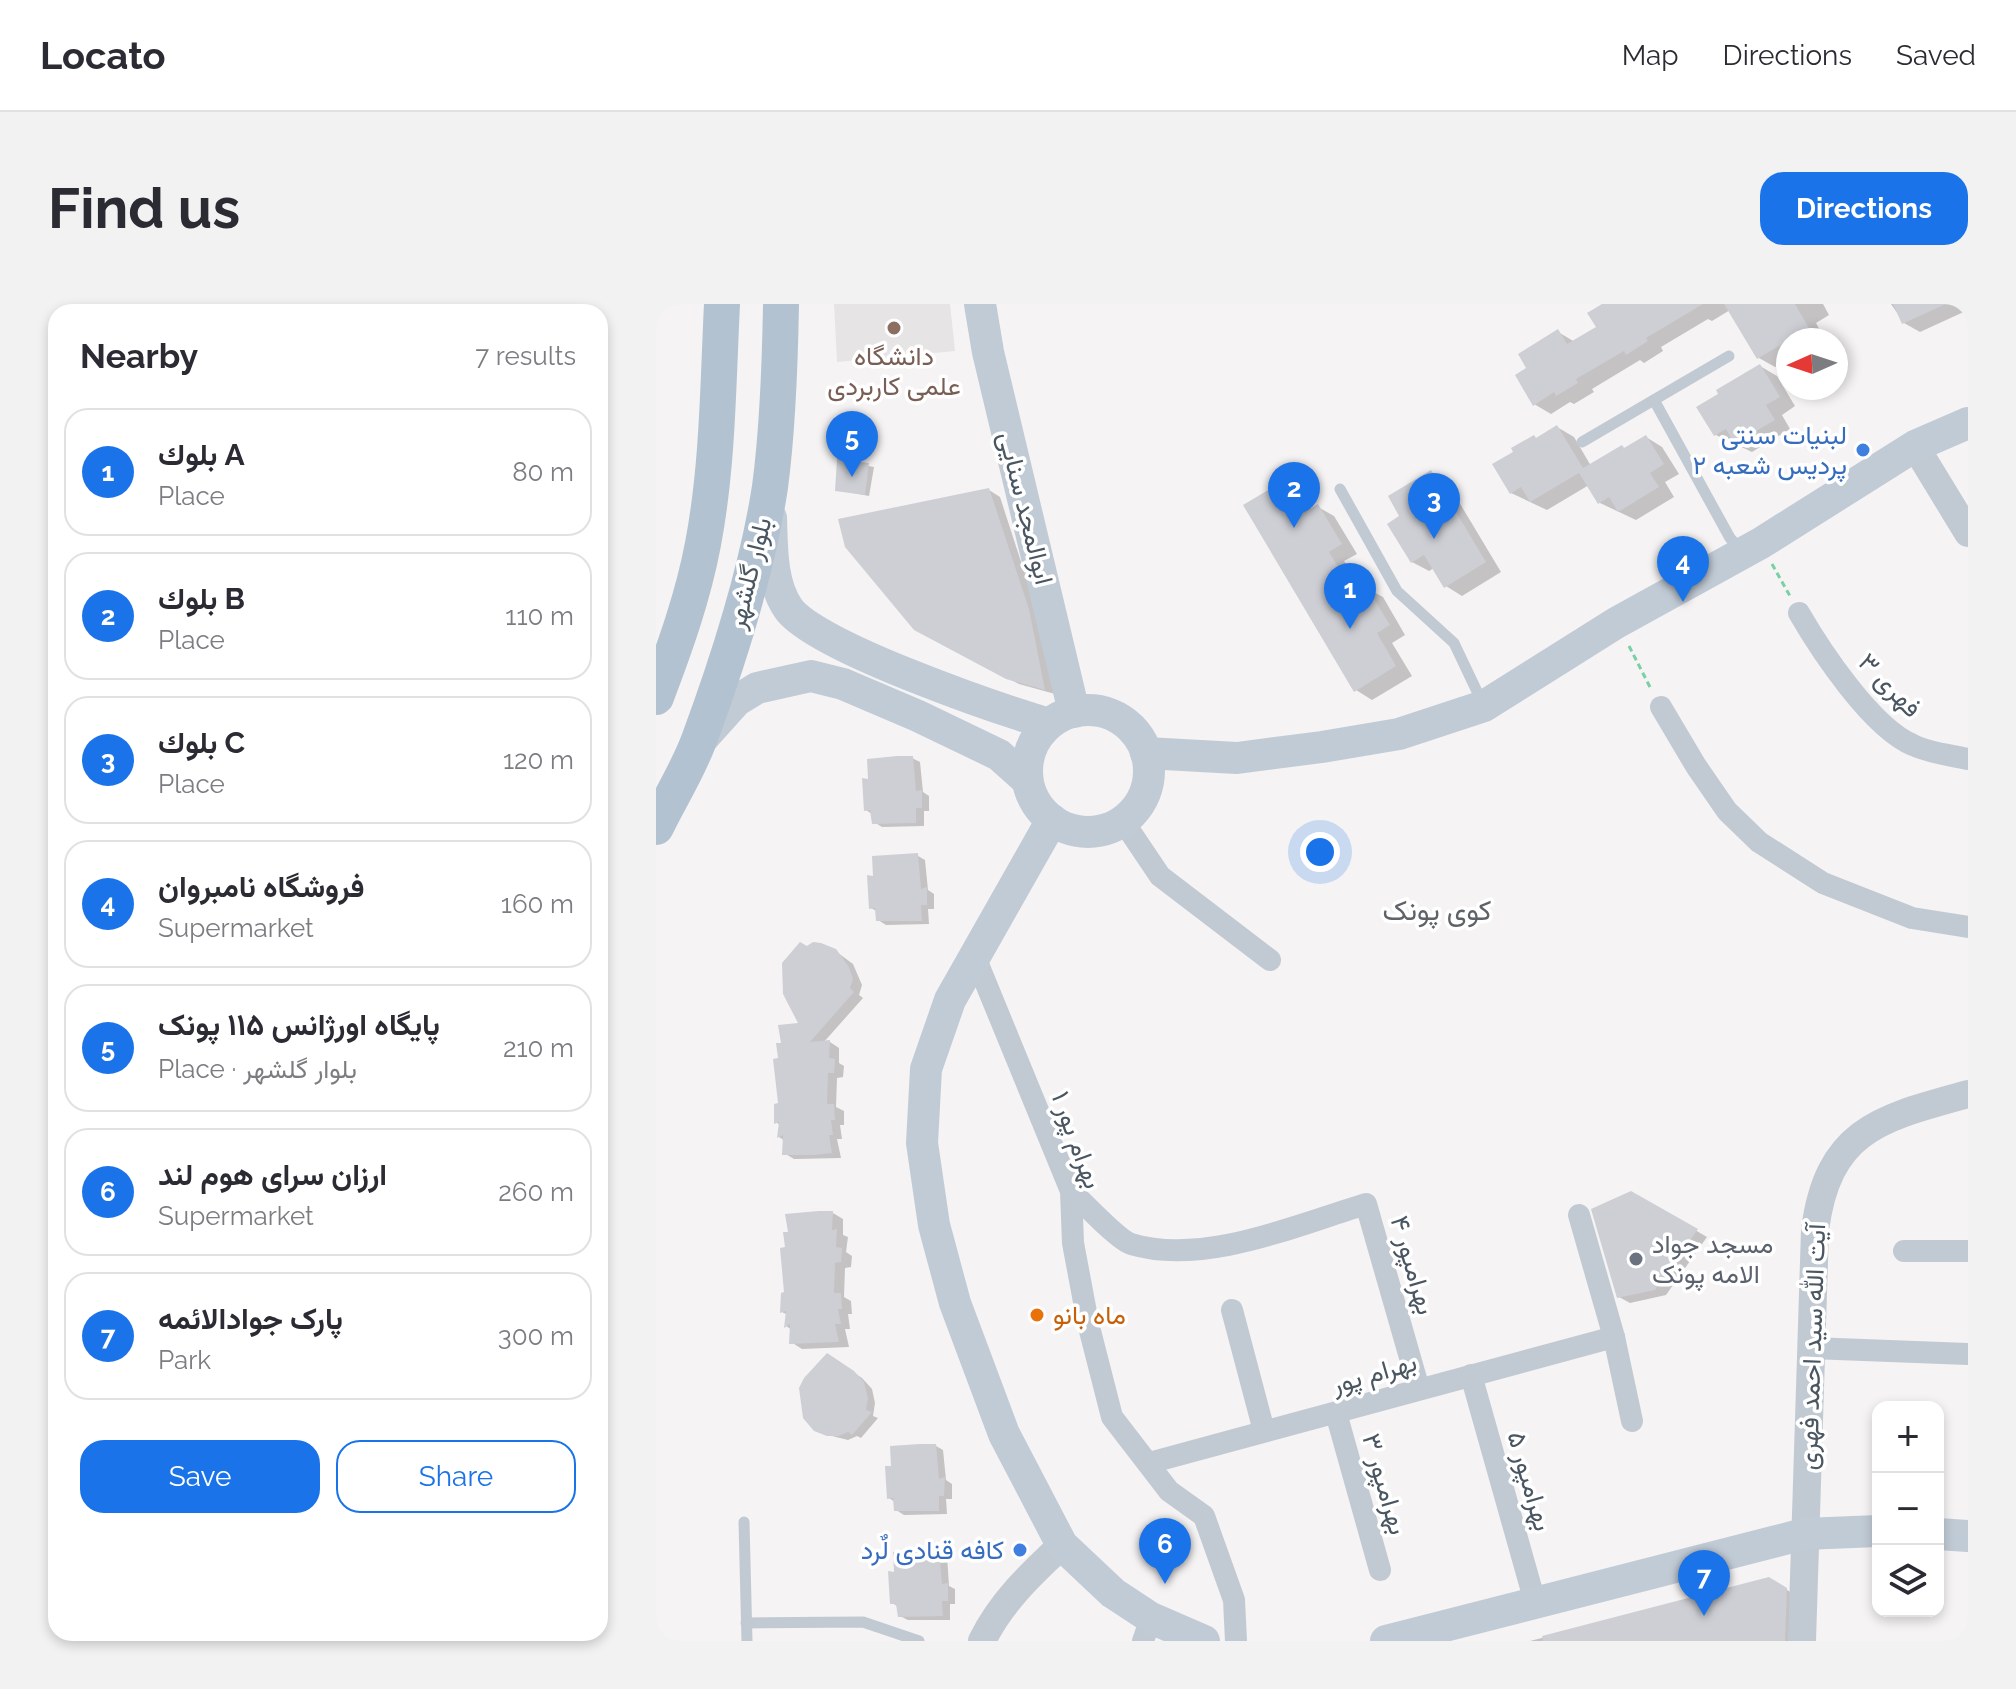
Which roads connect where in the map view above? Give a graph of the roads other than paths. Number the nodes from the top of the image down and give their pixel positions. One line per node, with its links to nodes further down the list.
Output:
1 (722, 304): 14 (main road, بلوار گلشهر)
2 (781, 304): 9 (main road, بلوار گلشهر)
3 (980, 304): 17 (main road, ابوالمجد سنایی)
4 (1729, 356): 5 (lane)
5 (1654, 400): 7 (lane); 12 (lane)
6 (1968, 423): 8 (main road)
7 (1582, 442)
8 (1915, 446): 11 (street); 12 (main road)
9 (769, 487): 17 (main road); 18 (main road, بلوار گلشهر)
10 (1340, 489): 15 (lane)
11 (1968, 533)
12 (1752, 548): 15 (main road)
13 (1799, 613): 20 (street, فهری ۳)
14 (656, 697)
15 (1484, 706): 19 (main road)
16 (1661, 707): 25 (street)
17 (1062, 718): 19 (main road); 21 (main road)
18 (698, 742): 21 (main road); 24 (main road, بلوار گلشهر)
19 (1146, 753): 23 (main road)
20 (1968, 759)
21 (1027, 780): 22 (main road)
22 (1052, 820): 23 (main road); 26 (main road)
23 (1123, 821): 27 (street)
24 (656, 827)
25 (1968, 927)
26 (975, 957): 29 (street, بهرام پور ۱); 48 (main road)
27 (1270, 960)
28 (1968, 1094): 35 (street, آیت الله سید احمد فهری)
29 (1071, 1191): 38 (street, بهرامپور ۴); 42 (street, بهرام پور ۱)
30 (1579, 1215): 34 (street)
31 (1904, 1251): 32 (street)
32 (1968, 1251)
33 (1232, 1310): 41 (street)
34 (1614, 1337): 37 (street, بهرام پور); 40 (street)
35 (1811, 1348): 36 (street); 45 (street, آیت الله سید احمد فهری)
36 (1968, 1354)
37 (1471, 1375): 38 (street, بهرام پور); 50 (street, بهرامپور ۵)
38 (1419, 1389): 39 (street, بهرام پور)
39 (1336, 1413): 41 (street, بهرام پور); 49 (street, بهرامپور ۳)
40 (1632, 1421)
41 (1264, 1431): 42 (street, بهرام پور)
42 (1149, 1463): 58 (street, بهرام پور ۱)
43 (744, 1522): 51 (lane)
44 (1872, 1531): 45 (main road)
45 (1804, 1534): 50 (main road); 60 (street, آیت الله سید احمد فهری)
46 (1944, 1534): 47 (main road)
47 (1968, 1536)
48 (1062, 1545): 52 (main road); 56 (street)
49 (1380, 1570)
50 (1535, 1602): 53 (main road)
51 (746, 1623): 54 (lane); 55 (lane)
52 (1147, 1629): 57 (main road)
53 (1433, 1635): 59 (main road)
54 (747, 1641)
55 (919, 1641)
56 (982, 1641)
57 (1204, 1641)
58 (1236, 1641)
59 (1386, 1641)
60 (1802, 1641)

